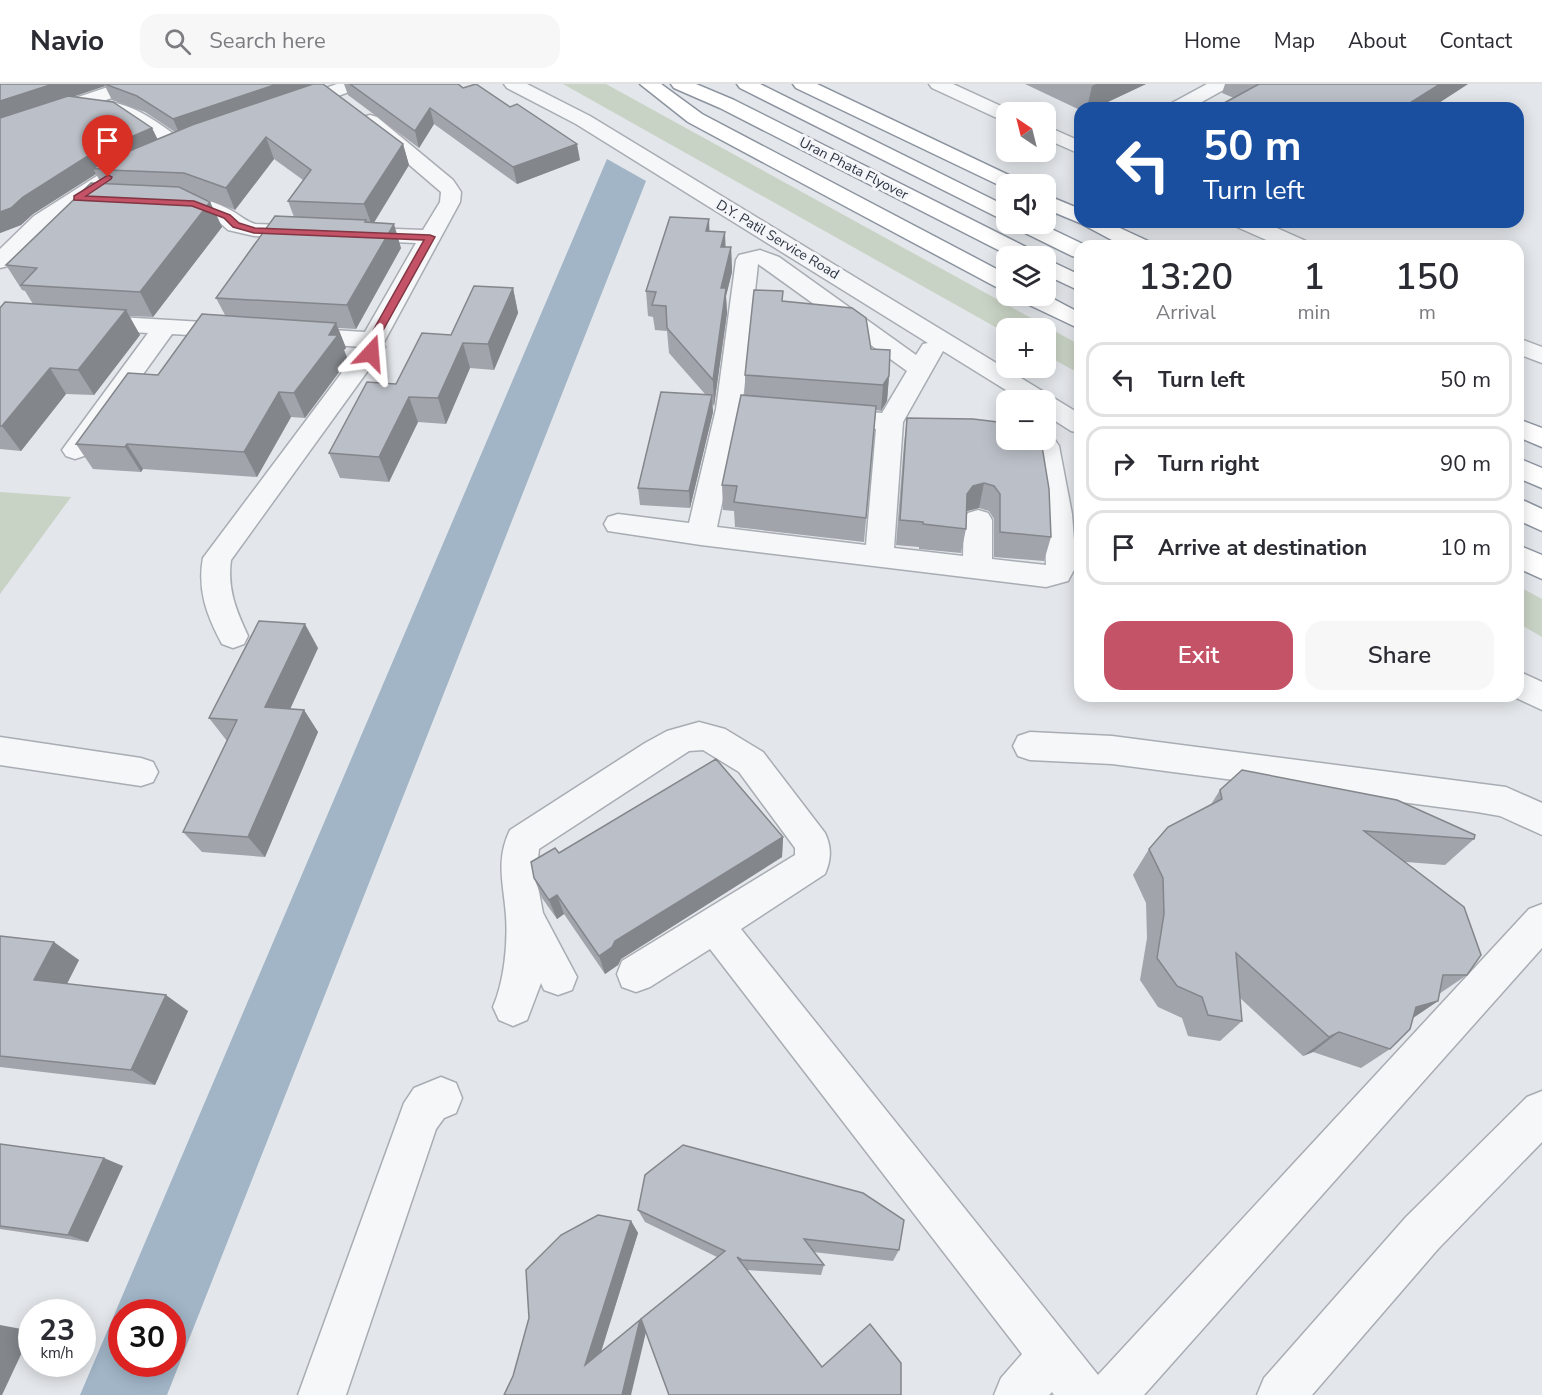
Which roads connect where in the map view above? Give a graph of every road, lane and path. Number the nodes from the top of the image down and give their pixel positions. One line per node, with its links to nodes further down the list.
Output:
1 (135, 84): 12 (street)
2 (354, 84): 10 (street)
3 (513, 84): 43 (street, D.Y. Patil Service Road)
4 (649, 84): 37 (highway)
5 (680, 84): 33 (highway, Uran Phata Flyover)
6 (746, 84): 25 (highway, Uran Phata Flyover)
7 (801, 84): 20 (highway)
8 (938, 84): 13 (street)
9 (1221, 84): 11 (street)
10 (324, 88): 14 (street); 30 (street)
11 (1188, 102)
12 (56, 110): 15 (street); 18 (street)
13 (996, 110)
14 (277, 111)
15 (0, 129)
16 (1056, 137): 17 (street)
17 (1074, 145)
18 (158, 155)
19 (128, 168): 21 (street)
20 (996, 176)
21 (77, 198): 22 (street); 35 (street)
22 (112, 200)
23 (147, 201): 30 (street)
24 (1056, 206): 26 (highway)
25 (996, 209)
26 (1074, 214)
27 (1102, 228): 31 (highway)
28 (1258, 228): 32 (street)
29 (1045, 234): 34 (highway)
30 (430, 237): 44 (street)
31 (1128, 240)
32 (1285, 240)
33 (1006, 246)
34 (1074, 248)
35 (0, 261)
36 (1056, 271): 38 (highway)
37 (996, 278)
38 (1074, 281)
39 (1049, 306): 41 (highway)
40 (0, 317): 42 (street)
41 (1074, 319)
42 (165, 327): 44 (street); 55 (street)
43 (938, 340): 47 (street); 48 (street, D.Y. Patil Service Road)
44 (371, 343): 68 (street)
45 (1524, 348): 46 (street)
46 (1542, 356)
47 (920, 369): 52 (street); 63 (street)
48 (1023, 390)
49 (1056, 410): 51 (street)
50 (852, 419): 52 (street)
51 (1074, 420)
52 (897, 429): 64 (street)
53 (1524, 430): 54 (highway)
54 (1542, 438)
55 (75, 450)
56 (1047, 450): 66 (street)
57 (1524, 470): 58 (highway)
58 (1542, 479)
59 (1524, 511): 61 (highway)
60 (978, 520): 66 (street)
61 (1542, 520)
62 (618, 524): 63 (street)
63 (701, 535): 64 (street)
64 (879, 557): 66 (street)
65 (1524, 558): 67 (highway)
66 (977, 568)
67 (1542, 568)
68 (233, 636)
69 (1524, 687): 70 (street)
70 (1542, 697)
71 (1030, 746): 74 (street)
72 (0, 751): 73 (street)
73 (141, 772)
74 (1542, 820)
75 (525, 917): 77 (street); 79 (street); 80 (street)
76 (1542, 921): 87 (street)
77 (714, 926): 78 (street); 83 (street)
78 (636, 974)
79 (558, 977)
80 (513, 1007)
81 (441, 1098): 84 (street)
82 (1542, 1112): 88 (street)
83 (1052, 1355): 85 (street); 86 (street)
84 (322, 1395)
85 (1018, 1395)
86 (1084, 1395)
87 (1112, 1395)
88 (1281, 1395)

